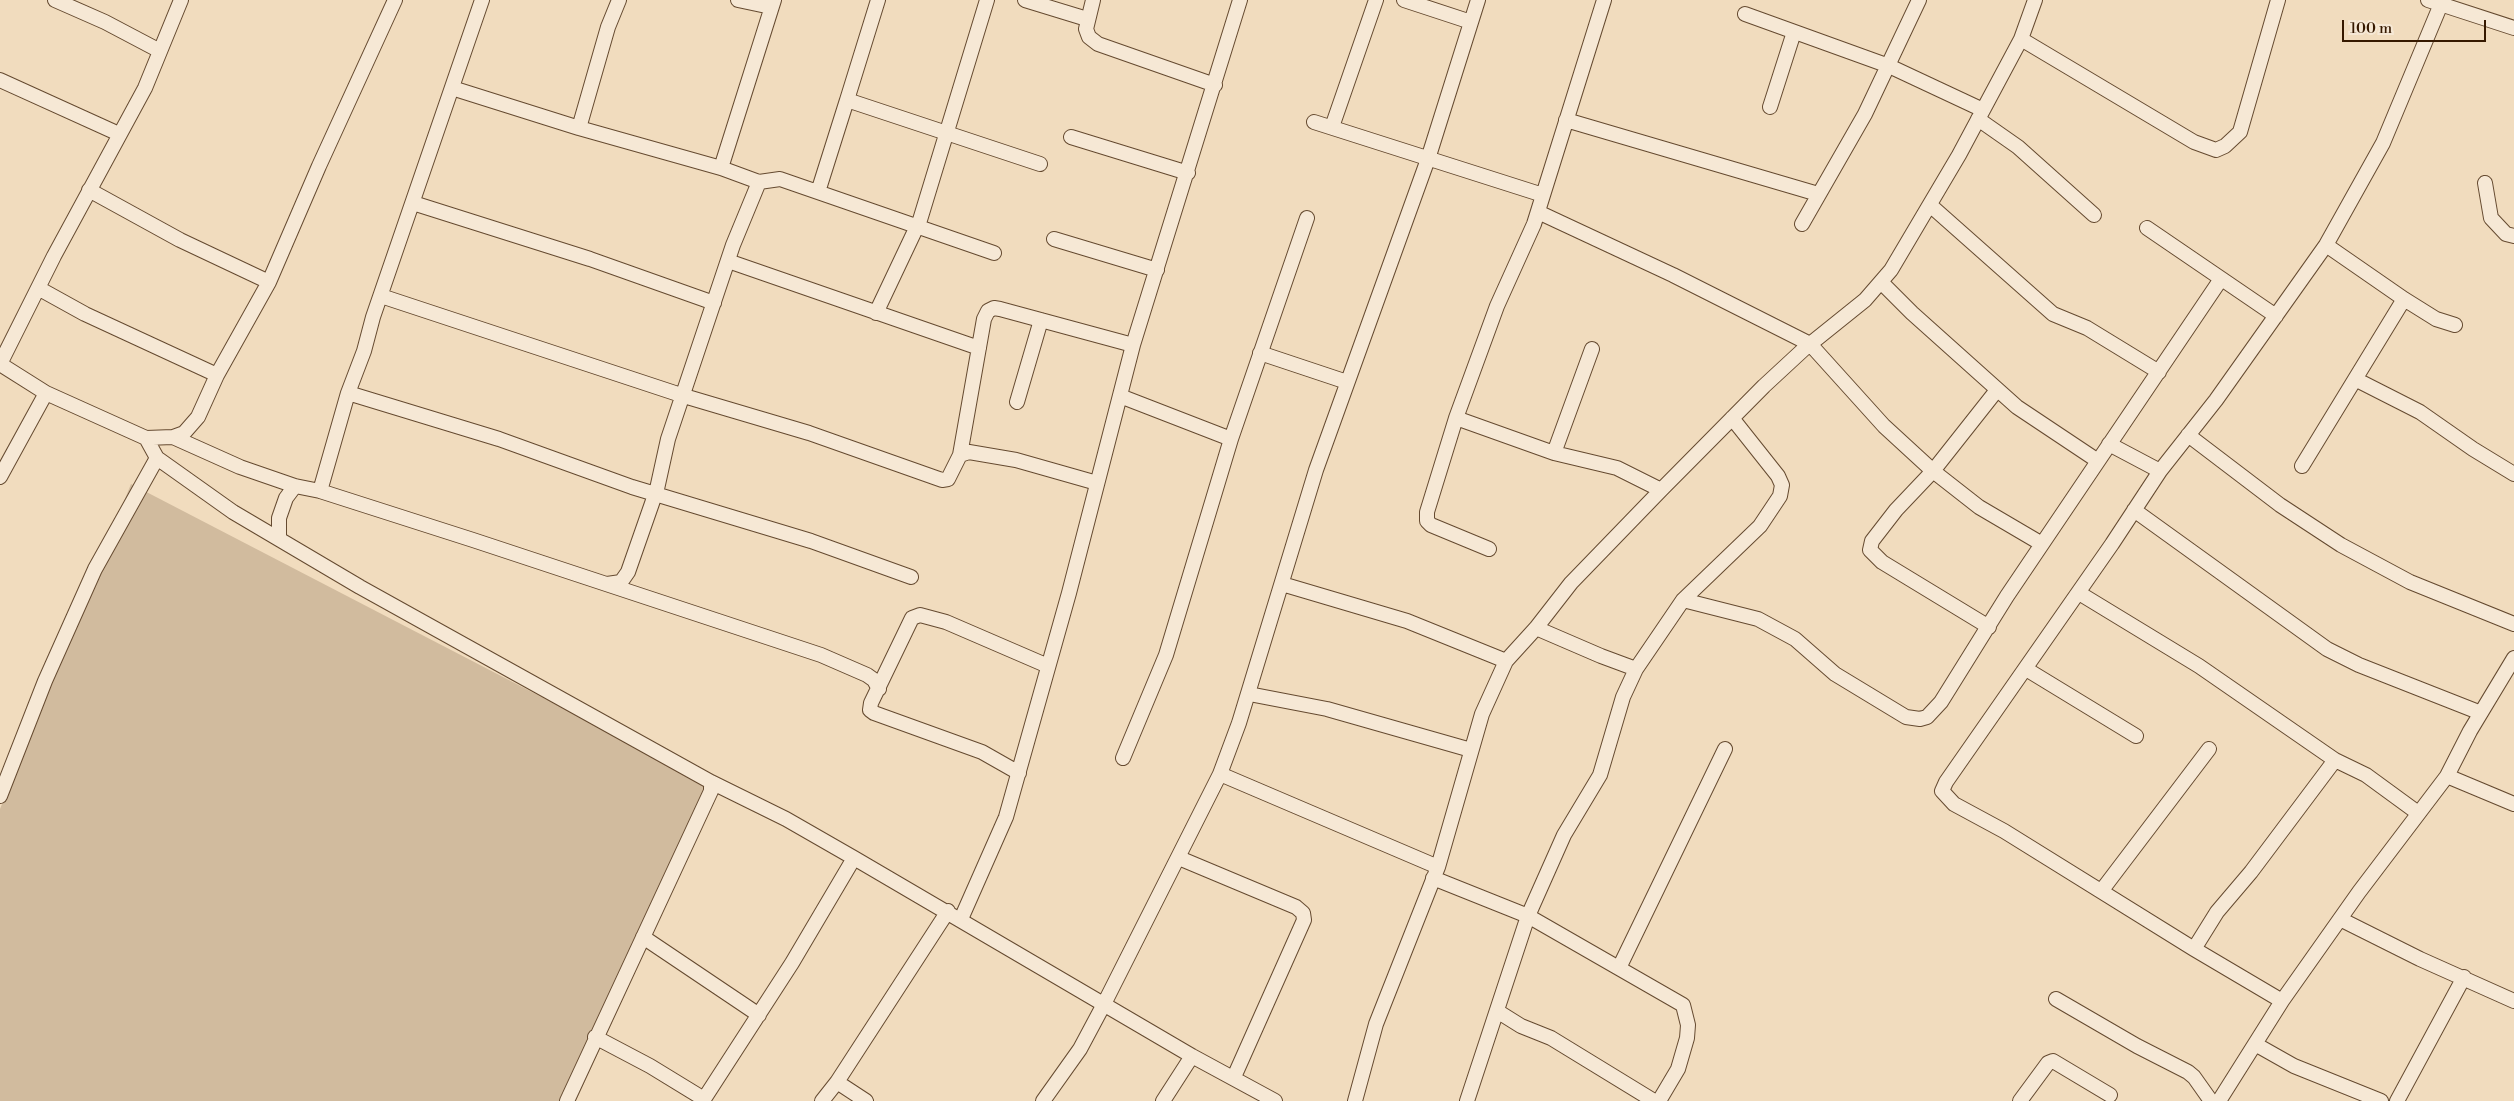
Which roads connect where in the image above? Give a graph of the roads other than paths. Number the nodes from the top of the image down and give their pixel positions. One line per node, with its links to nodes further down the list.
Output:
1 (56, 0): 27 (street)
2 (182, 0): 27 (street)
3 (395, 0): 67 (street)
4 (482, 0): 31 (street)
5 (619, 0): 38 (street)
6 (738, 0): 20 (street)
7 (878, 0): 32 (street)
8 (987, 0): 39 (street)
9 (1025, 0): 22 (street)
10 (1093, 0): 22 (street)
11 (1240, 0): 30 (street)
12 (1376, 0): 37 (street)
13 (1404, 0): 23 (street)
14 (1478, 0): 23 (street)
15 (1604, 0): 35 (street)
16 (1919, 0): 28 (street)
17 (2035, 0): 26 (street)
18 (2278, 0): 26 (street)
19 (2435, 2): 24 (street); 62 (street)
20 (773, 3): 44 (street)
21 (1745, 14): 25 (street)
22 (1087, 19): 30 (street)
23 (1471, 22): 42 (street)
24 (2514, 28)
25 (1794, 32): 28 (street); 33 (street)
26 (2021, 39): 34 (street)
27 (160, 51): 40 (street)
28 (1889, 66): 34 (street); 50 (street)
29 (0, 80): 40 (street)
30 (1215, 85): 45 (street)
31 (452, 88): 38 (street); 52 (street)
32 (847, 100): 39 (street); 49 (street)
33 (1770, 107)
34 (1980, 114): 53 (street); 55 (street)
35 (1566, 120): 50 (street); 51 (street)
36 (1314, 122): 37 (street)
37 (1332, 127): 42 (street)
38 (579, 128): 44 (street)
39 (946, 133): 43 (street); 58 (street)
40 (119, 134): 48 (street)
41 (1071, 137): 45 (street)
42 (1428, 159): 51 (street); 86 (street)
43 (1040, 164)
44 (721, 168): 46 (street)
45 (1188, 173): 65 (street)
46 (759, 182): 49 (street); 64 (street)
47 (2485, 183): 60 (street)
48 (89, 190): 67 (street); 69 (street)
49 (818, 192): 58 (street)
50 (1818, 194): 57 (street)
51 (1543, 195): 54 (street)
52 (413, 203): 70 (street); 72 (street)
53 (1930, 205): 68 (street); 83 (street)
54 (1538, 212): 77 (street); 93 (street)
55 (2094, 215)
56 (1307, 218): 81 (street)
57 (1802, 224)
58 (916, 227): 63 (street); 73 (street)
59 (2147, 228): 66 (street)
60 (2514, 236)
61 (1054, 239): 65 (street)
62 (2326, 245): 71 (street); 74 (street)
63 (994, 252)
64 (728, 261): 72 (street); 73 (street)
65 (1157, 270): 78 (street)
66 (2221, 279): 74 (street); 83 (street)
67 (269, 282): 84 (street)
68 (1881, 282): 77 (street); 87 (street)
69 (38, 288): 82 (street); 84 (street)
70 (381, 296): 89 (street); 90 (street)
71 (2404, 299): 76 (street); 85 (street)
72 (714, 302): 90 (street)
73 (876, 313): 79 (street)
74 (2276, 316): 95 (street)
75 (1041, 320): 78 (street); 79 (street); 92 (street)
76 (2455, 325)
77 (1810, 344): 94 (street); 105 (street)
78 (1133, 345): 91 (street)
79 (979, 348): 101 (street)
80 (1592, 349): 100 (street)
81 (1260, 353): 86 (street); 98 (street)
82 (0, 364): 88 (street)
83 (2159, 372): 99 (street)
84 (217, 375): 96 (street)
85 (2355, 379): 104 (street); 107 (street)
86 (1347, 382): 120 (street)
87 (1997, 390): 103 (street); 105 (street)
88 (46, 393): 97 (street); 108 (street)
89 (348, 393): 112 (street); 113 (street)
90 (684, 396): 101 (street); 113 (street)
91 (1120, 396): 98 (street); 109 (street)
92 (1017, 402)
93 (1456, 418): 100 (street); 117 (street)
94 (1732, 418): 111 (street); 122 (street)
95 (2188, 435): 106 (street); 123 (street)
96 (173, 436): 97 (street); 110 (street)
97 (146, 438): 102 (street)
98 (1231, 439): 138 (street)
99 (2109, 444): 103 (street); 106 (street)
100 (1554, 453): 111 (street)
101 (960, 455): 109 (street)
102 (157, 458): 115 (street); 144 (street)
103 (2098, 461): 116 (street)
104 (2302, 466)
105 (1933, 471): 116 (street); 124 (street)
106 (2160, 471): 114 (street)
107 (2514, 474)
108 (0, 477)
109 (1097, 483): 128 (street)
110 (295, 486): 112 (street); 115 (street)
111 (1661, 490): 125 (street)
112 (320, 491): 119 (street)
113 (655, 494): 118 (street); 119 (street)
114 (2134, 510): 121 (street); 133 (street)
115 (278, 537): 143 (street)
116 (2042, 544): 124 (street)
117 (1489, 549)
118 (911, 577)
119 (607, 584): 131 (street)
120 (1282, 584): 127 (street); 132 (street)
121 (2078, 593): 130 (street); 139 (street)
122 (1683, 600): 124 (street); 129 (street)
123 (2514, 624)
124 (1989, 627)
125 (1536, 628): 127 (street); 129 (street)
126 (2514, 658): 133 (street)
127 (1506, 661): 137 (street)
128 (1048, 666): 131 (street); 140 (street)
129 (1636, 669): 152 (street)
130 (2026, 669): 134 (street); 150 (street)
131 (879, 689): 140 (street)
132 (1248, 694): 137 (street); 141 (street)
133 (2481, 714): 142 (street)
134 (2136, 736)
135 (1725, 749): 157 (street)
136 (2209, 749): 150 (street)
137 (1472, 750): 149 (street)
138 (1123, 758)
139 (2335, 760): 146 (street); 156 (street)
140 (1019, 773): 153 (street)
141 (1220, 774): 148 (street); 149 (street)
142 (2447, 776): 145 (street); 146 (street)
143 (711, 782): 147 (street); 155 (street)
144 (0, 796)
145 (2514, 804)
146 (2418, 813): 154 (street)
147 (854, 858): 151 (street); 164 (street)
148 (1179, 858): 162 (street); 168 (street)
149 (1435, 873): 152 (street); 178 (street)
150 (2102, 890): 156 (street)
151 (948, 911): 153 (street); 169 (street)
152 (1528, 916): 157 (street); 163 (street)
153 (961, 919): 162 (street)
154 (2340, 919): 158 (street); 160 (street)
155 (643, 937): 164 (street); 165 (street)
156 (2194, 949): 160 (street)
157 (1619, 968): 181 (street)
158 (2464, 977): 161 (street); 186 (street)
159 (2056, 999): 183 (street)
160 (2282, 1001): 166 (street)
161 (2514, 1001)
162 (1104, 1004): 167 (street); 175 (street)
163 (1497, 1011): 179 (street); 180 (street)
164 (759, 1015): 171 (street)
165 (595, 1037): 171 (street); 172 (street)
166 (2255, 1044): 184 (street); 185 (street)
167 (1192, 1056): 168 (street); 176 (street)
168 (1234, 1077): 177 (street)
169 (837, 1082): 173 (street); 174 (street)
170 (2110, 1095): 182 (street)
171 (703, 1100)
172 (566, 1101)
173 (822, 1101)
174 (866, 1101)
175 (1043, 1101)
176 (1163, 1101)
177 (1276, 1101)
178 (1355, 1101)
179 (1467, 1101)
180 (1654, 1101)
181 (1659, 1101)
182 (2020, 1101)
183 (2211, 1101)
184 (2220, 1101)
185 (2381, 1101)
186 (2397, 1101)

